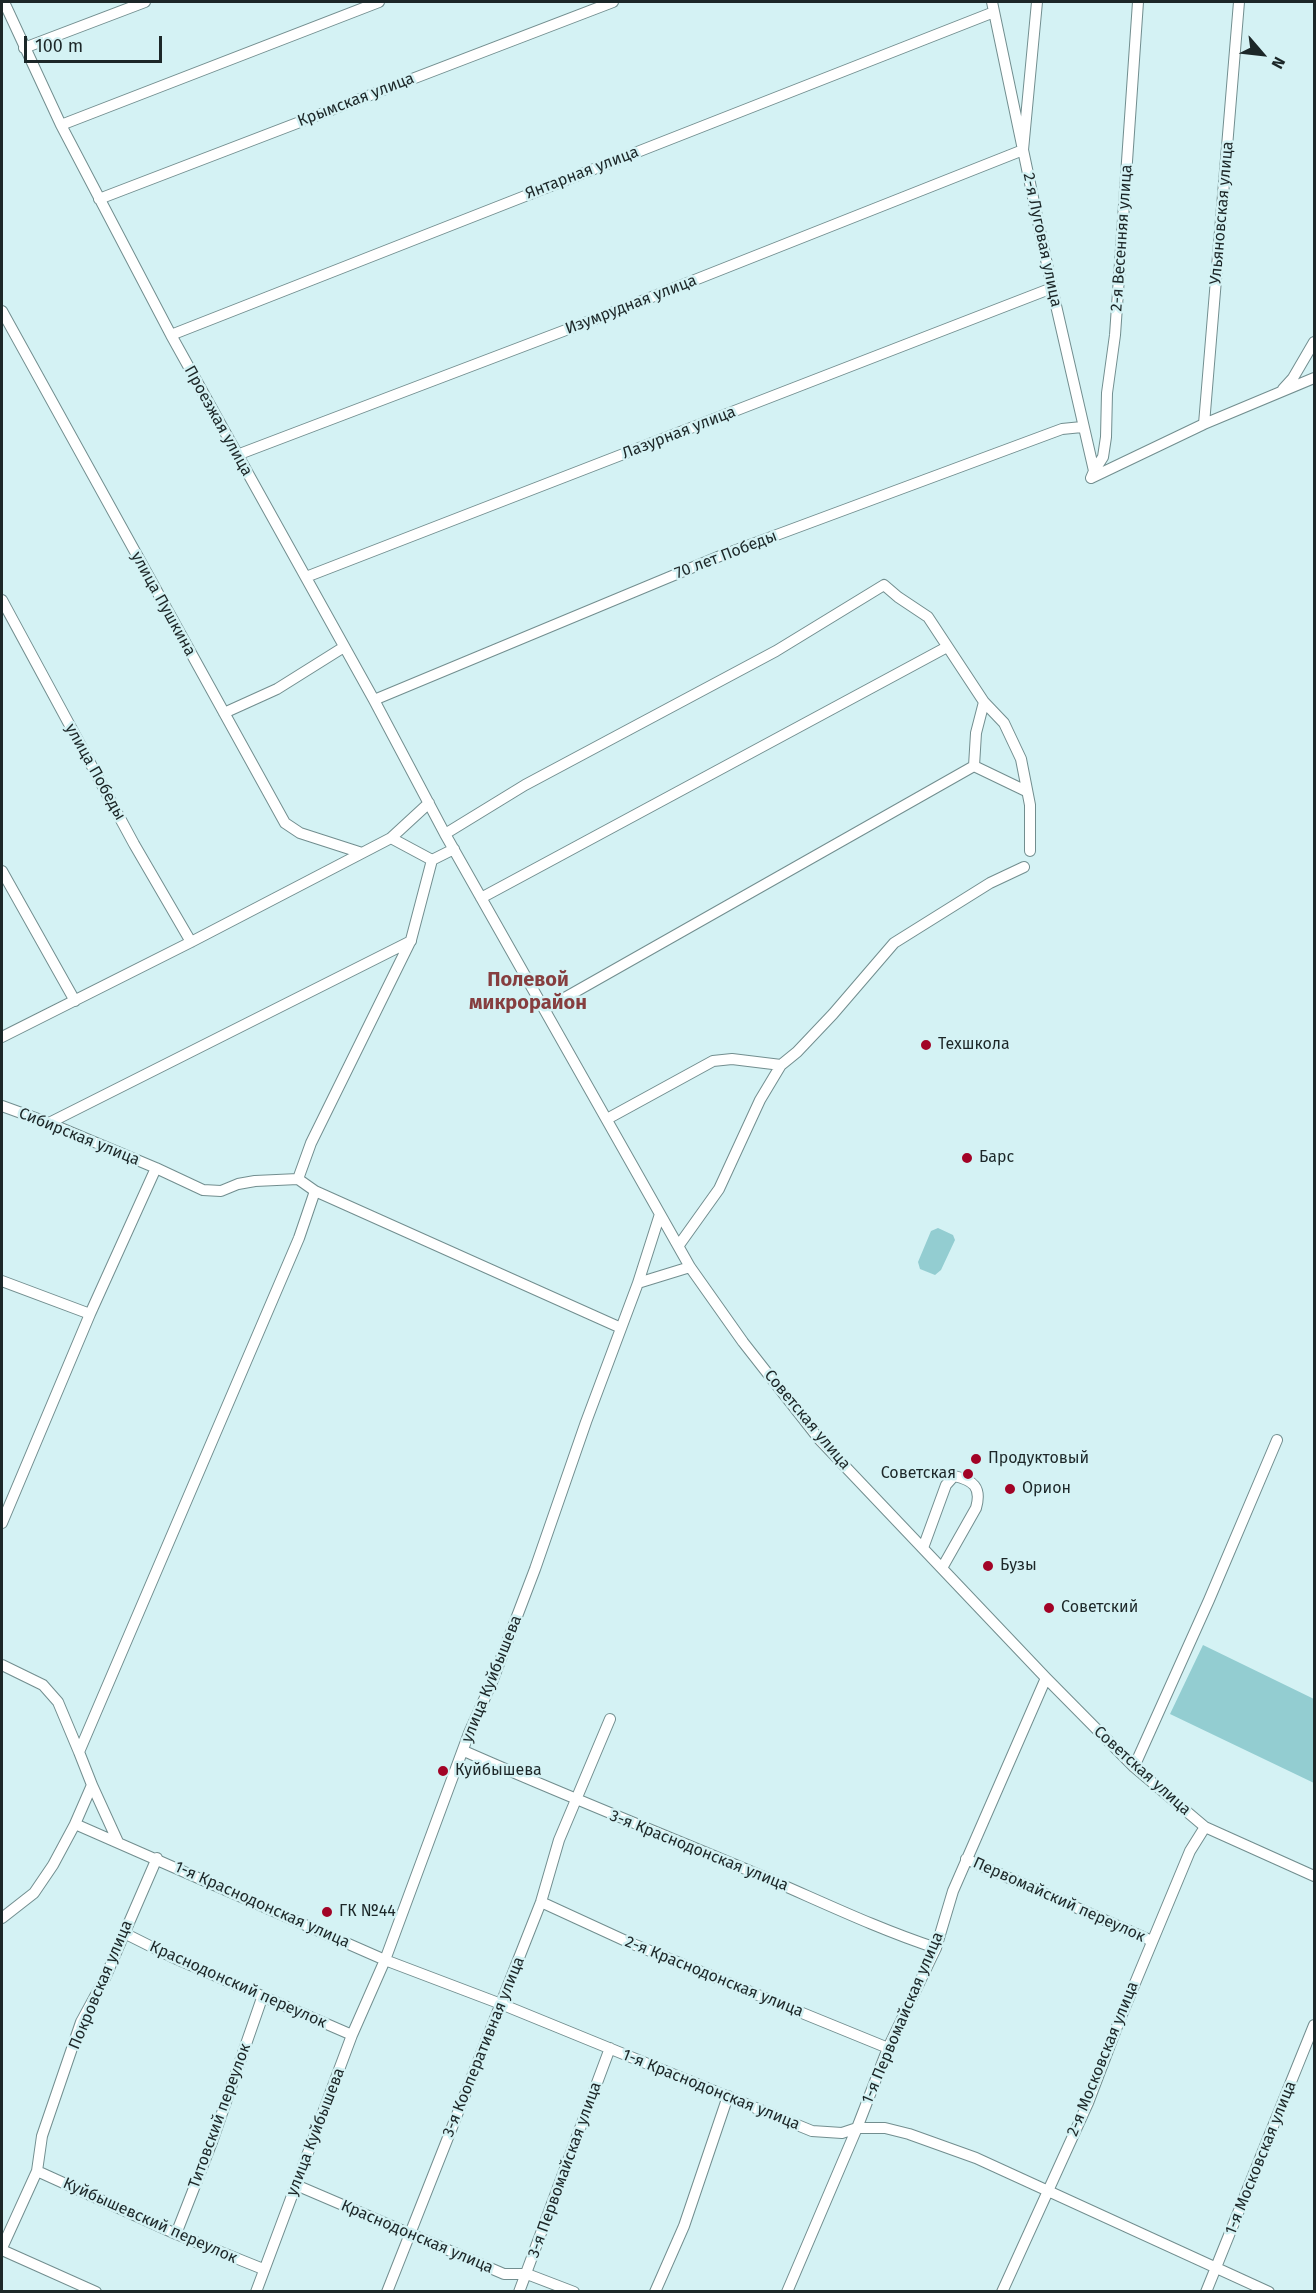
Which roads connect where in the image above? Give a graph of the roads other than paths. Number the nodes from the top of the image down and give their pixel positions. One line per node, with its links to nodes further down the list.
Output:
1 (4, 2): 9 (street, Проезжая улица)
2 (145, 2): 9 (street)
3 (378, 2): 10 (street)
4 (613, 2): 12 (street, Крымская улица)
5 (1037, 2): 11 (street)
6 (1138, 2): 22 (street, 2-я Весенняя улица)
7 (1239, 2): 19 (street, Ульяновская улица)
8 (993, 7): 11 (street, 2-я Луговая улица); 15 (street, Янтарная улица)
9 (24, 48): 10 (street, Проезжая улица)
10 (61, 125): 12 (street, Проезжая улица)
11 (1023, 150): 13 (street, 2-я Луговая улица); 21 (street, Изумрудная улица)
12 (99, 199): 15 (street, Проезжая улица)
13 (1052, 288): 20 (street, 2-я Луговая улица); 23 (street, Лазурная улица)
14 (2, 311): 29 (street, улица Пушкина)
15 (171, 334): 21 (street, Проезжая улица)
16 (1314, 342): 18 (street)
17 (1314, 378): 18 (street)
18 (1280, 393): 19 (street)
19 (1204, 424): 22 (street)
20 (1082, 427): 22 (street, 2-я Луговая улица); 27 (street, 70 лет Победы)
21 (237, 455): 23 (street, Проезжая улица)
22 (1092, 474)
23 (306, 577): 25 (street, Проезжая улица)
24 (2, 600): 43 (street, улица Победы)
25 (344, 647): 27 (street, Проезжая улица); 29 (street)
26 (947, 647): 28 (street); 33 (street); 41 (street)
27 (374, 700): 32 (street, Проезжая улица)
28 (984, 702): 30 (street); 31 (street)
29 (224, 713): 37 (street, улица Пушкина)
30 (974, 766): 31 (street); 45 (street)
31 (1026, 791): 36 (street)
32 (429, 803): 33 (street, Проезжая улица); 34 (street)
33 (445, 834): 35 (street, Советская улица)
34 (391, 838): 37 (street); 38 (street)
35 (454, 849): 38 (street); 41 (street, Советская улица)
36 (1030, 851)
37 (362, 853): 43 (street)
38 (432, 860): 42 (street)
39 (1024, 867): 47 (street)
40 (2, 872): 44 (street)
41 (481, 898): 45 (street, Советская улица)
42 (411, 940): 50 (street); 52 (street)
43 (191, 942): 44 (street)
44 (75, 1001): 46 (street)
45 (545, 1010): 49 (street, Советская улица)
46 (2, 1038)
47 (781, 1065): 49 (street); 55 (street)
48 (2, 1106): 50 (street, Сибирская улица)
49 (607, 1119): 54 (street, Советская улица)
50 (49, 1123): 51 (street, Сибирская улица)
51 (156, 1168): 52 (street, Сибирская улица); 59 (street)
52 (298, 1179): 53 (street)
53 (315, 1191): 60 (street); 70 (street)
54 (660, 1214): 55 (street, Советская улица); 58 (street, улица Куйбышева)
55 (679, 1245): 56 (street, Советская улица)
56 (690, 1267): 58 (street); 64 (street, Советская улица)
57 (2, 1281): 59 (street)
58 (638, 1283): 60 (street, улица Куйбышева)
59 (90, 1314): 62 (street)
60 (621, 1328): 69 (street, улица Куйбышева)
61 (1276, 1440): 71 (street)
62 (4, 1508): 63 (street)
63 (2, 1523)
64 (923, 1548): 65 (street, Советская улица); 65 (street)
65 (942, 1568): 67 (street, Советская улица)
66 (2, 1665): 70 (street)
67 (1046, 1678): 71 (street, Советская улица); 78 (street, 1-я Первомайская улица)
68 (610, 1719): 73 (street, 3-я Кооперативная улица)
69 (464, 1751): 73 (street, 3-я Краснодонская улица); 85 (street, улица Куйбышева)
70 (79, 1752): 72 (street)
71 (1134, 1767): 75 (street, Советская улица)
72 (92, 1785): 74 (street); 76 (street)
73 (576, 1800): 80 (street, 3-я Кооперативная улица); 84 (street, 3-я Краснодонская улица)
74 (75, 1824): 76 (street, 1-я Краснодонская улица); 81 (street)
75 (1205, 1827): 79 (street, Советская улица); 83 (street, 2-я Московская улица)
76 (118, 1842): 77 (street, 1-я Краснодонская улица)
77 (157, 1858): 82 (street, Покровская улица); 85 (street, 1-я Краснодонская улица)
78 (966, 1859): 83 (street, Первомайский переулок); 84 (street, 1-я Первомайская улица)
79 (1314, 1876)
80 (541, 1902): 87 (street, 3-я Кооперативная улица); 91 (street, 2-я Краснодонская улица)
81 (2, 1918)
82 (124, 1933): 86 (street, Краснодонский переулок); 94 (street, Покровская улица)
83 (1152, 1941): 96 (street, 2-я Московская улица)
84 (936, 1948): 91 (street, 1-я Первомайская улица)
85 (385, 1960): 87 (street, 1-я Краснодонская улица); 89 (street, улица Куйбышева)
86 (262, 1998): 89 (street, Краснодонский переулок); 97 (street, Титовский переулок)
87 (501, 2004): 90 (street, 1-я Краснодонская улица); 98 (street, 3-я Кооперативная улица)
88 (1314, 2025): 100 (street, 1-я Московская улица)
89 (352, 2035): 95 (street, улица Куйбышева)
90 (610, 2048): 92 (street, 1-я Краснодонская улица); 102 (street, 3-я Первомайская улица)
91 (888, 2048): 93 (street, 1-я Первомайская улица)
92 (728, 2096): 93 (street, 1-я Краснодонская улица); 108 (street)
93 (857, 2128): 96 (street, 1-я Краснодонская улица); 109 (street, 1-я Первомайская улица)
94 (37, 2171): 97 (street, Куйбышевский переулок); 99 (street, Покровская улица)
95 (296, 2185): 98 (street, Краснодонская улица); 101 (street, улица Куйбышева)
96 (1047, 2191): 100 (street, 1-я Краснодонская улица); 110 (street, 2-я Московская улица)
97 (176, 2234): 101 (street, Куйбышевский переулок)
98 (409, 2235): 102 (street, Краснодонская улица); 105 (street, 3-я Кооперативная улица)
99 (2, 2249): 103 (street)
100 (1217, 2267): 111 (street, 1-я Московская улица); 112 (street, 1-я Краснодонская улица)
101 (263, 2270): 104 (street, улица Куйбышева)
102 (527, 2274): 106 (street, 3-я Первомайская улица); 107 (street, Краснодонская улица)
103 (96, 2292)
104 (256, 2292)
105 (387, 2292)
106 (519, 2292)
107 (574, 2292)
108 (655, 2292)
109 (787, 2292)
110 (1002, 2292)
111 (1206, 2292)
112 (1269, 2292)

